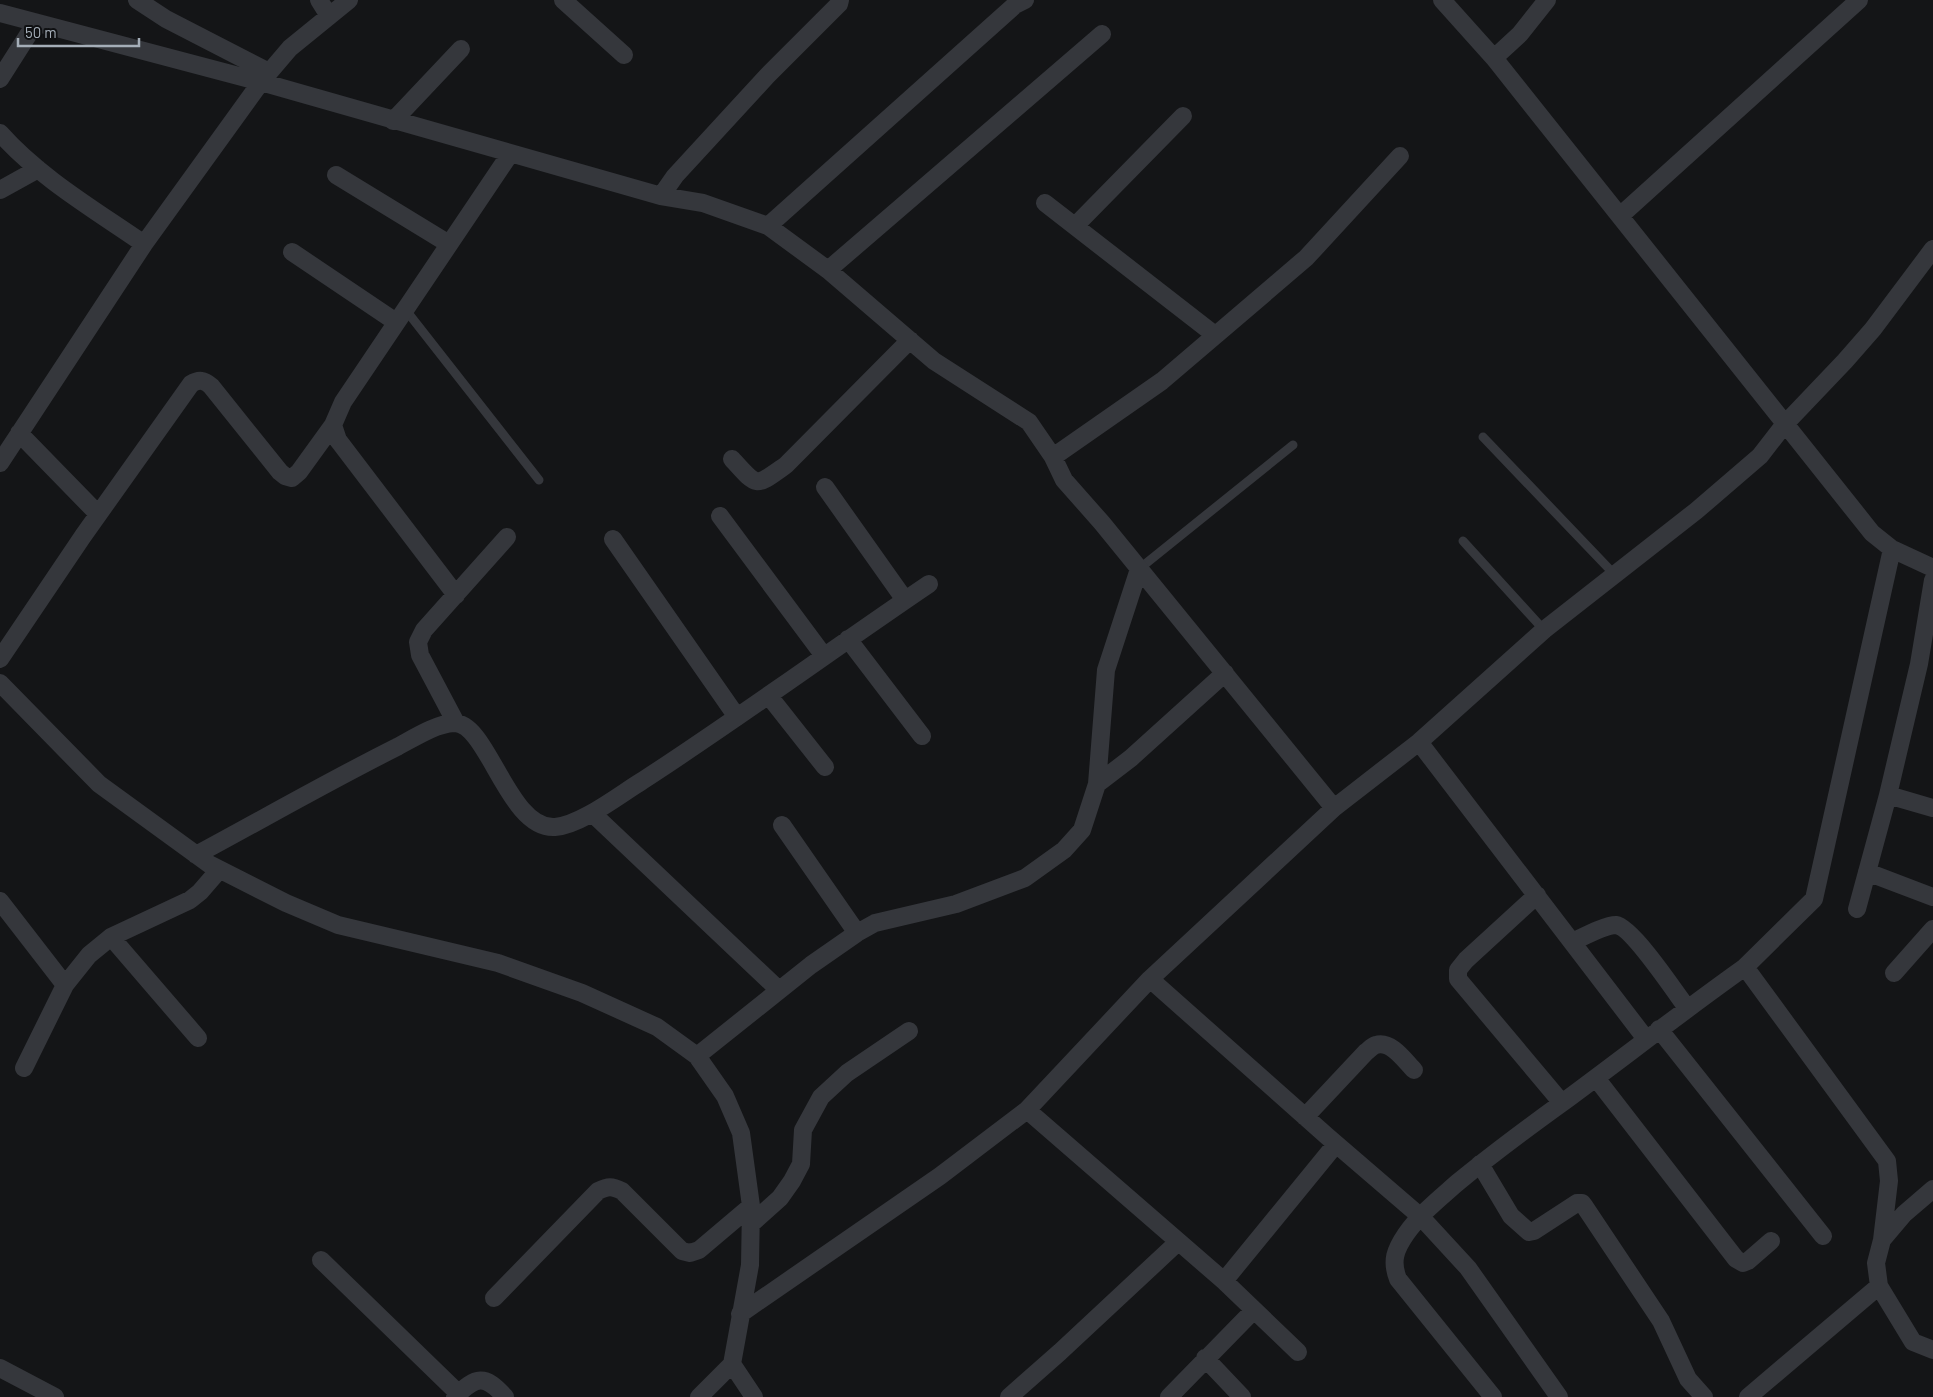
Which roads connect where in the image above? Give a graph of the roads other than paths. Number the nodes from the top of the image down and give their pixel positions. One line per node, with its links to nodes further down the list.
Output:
1 (137, 0): 17 (street)
2 (319, 0): 11 (street)
3 (349, 0): 11 (street)
4 (563, 0): 15 (street)
5 (840, 0): 27 (street)
6 (1025, 0): 30 (street)
7 (1442, 0): 16 (street)
8 (1547, 0): 16 (street)
9 (1860, 0): 29 (street)
10 (0, 13): 12 (street)
11 (329, 16): 17 (street)
12 (35, 24): 17 (street); 18 (street)
13 (1102, 34): 36 (street)
14 (461, 49): 20 (street)
15 (624, 55)
16 (1494, 58): 29 (street)
17 (265, 77): 20 (street); 32 (street)
18 (0, 79)
19 (1182, 116): 31 (street)
20 (393, 120): 22 (street)
21 (0, 134): 24 (street)
22 (510, 154): 27 (street); 33 (street)
23 (1400, 156): 38 (street)
24 (38, 169): 26 (street); 32 (street)
25 (336, 175): 33 (street)
26 (0, 190)
27 (661, 196): 30 (street)
28 (1045, 203): 31 (street)
29 (1620, 216): 41 (street)
30 (768, 226): 36 (street)
31 (1075, 226): 38 (street)
32 (144, 244): 42 (street)
33 (449, 244): 37 (street)
34 (1933, 249): 41 (street)
35 (292, 252): 37 (street)
36 (828, 270): 39 (street)
37 (401, 316): 40 (street); 48 (lane)
38 (1215, 335): 45 (street)
39 (910, 340): 45 (street); 46 (street)
40 (333, 425): 50 (street); 61 (street)
41 (1784, 425): 55 (street); 58 (street)
42 (19, 433): 47 (street); 50 (street)
43 (1483, 437): 58 (lane)
44 (1293, 445): 57 (lane)
45 (1053, 457): 57 (street)
46 (732, 459)
47 (0, 462)
48 (539, 480)
49 (825, 486): 62 (street)
50 (98, 514): 66 (street)
51 (720, 516): 65 (street)
52 (507, 537): 61 (street)
53 (613, 539): 70 (street)
54 (1463, 540): 63 (lane)
55 (1892, 549): 56 (street); 92 (street)
56 (1933, 568)
57 (1139, 569): 67 (street); 75 (street)
58 (1615, 575): 63 (street)
59 (1933, 580): 76 (street)
60 (929, 584): 62 (street)
61 (456, 595): 71 (street)
62 (905, 600): 64 (street)
63 (1544, 630): 73 (street)
64 (848, 639): 65 (street); 72 (street)
65 (824, 656): 69 (street)
66 (0, 659)
67 (1225, 673): 75 (street); 77 (street)
68 (0, 683): 81 (street)
69 (768, 696): 70 (street); 74 (street)
70 (737, 717): 79 (street)
71 (456, 723): 79 (street); 81 (street)
72 (922, 736)
73 (1419, 742): 77 (street); 84 (street)
74 (825, 767)
75 (1097, 784): 89 (street)
76 (1888, 795): 78 (street); 83 (street)
77 (1334, 808): 94 (street)
78 (1933, 808)
79 (592, 813): 96 (street)
80 (782, 825): 89 (street)
81 (196, 855): 82 (street)
82 (219, 870): 90 (street); 101 (street)
83 (1867, 872): 85 (street); 87 (street)
84 (1537, 895): 91 (street); 105 (street)
85 (1933, 897)
86 (0, 901): 95 (street)
87 (1857, 909)
88 (1933, 929): 93 (street)
89 (857, 933): 96 (street)
90 (110, 937): 95 (street); 100 (street)
91 (1572, 942): 97 (street); 99 (street)
92 (1745, 967): 97 (street); 115 (street)
93 (1894, 973)
94 (1150, 979): 106 (street); 107 (street)
95 (65, 985): 102 (street)
96 (779, 990): 101 (street)
97 (1687, 1008): 99 (street)
98 (909, 1031): 113 (street)
99 (1652, 1034): 104 (street); 114 (street)
100 (198, 1038)
101 (697, 1056): 111 (street)
102 (24, 1068)
103 (1414, 1070): 107 (street)
104 (1596, 1078): 105 (street); 116 (street)
105 (1562, 1103): 109 (street)
106 (1027, 1110): 117 (street); 123 (street)
107 (1305, 1117): 108 (street)
108 (1336, 1144): 112 (street); 119 (street)
109 (1480, 1164): 112 (street); 139 (street)
110 (1933, 1189): 115 (street)
111 (751, 1206): 113 (street); 121 (street)
112 (1421, 1217): 137 (street); 138 (street)
113 (751, 1224): 123 (street)
114 (1824, 1236)
115 (1882, 1240): 120 (street)
116 (1771, 1241)
117 (1178, 1242): 119 (street); 134 (street)
118 (321, 1260): 129 (street)
119 (1224, 1281): 122 (street)
120 (1879, 1286): 124 (street); 140 (street)
121 (494, 1298)
122 (1254, 1310): 125 (street); 126 (street)
123 (740, 1314): 127 (street)
124 (1933, 1350)
125 (1298, 1352)
126 (1206, 1358): 135 (street); 136 (street)
127 (732, 1364): 132 (street); 133 (street)
128 (0, 1368): 130 (street)
129 (456, 1395): 131 (street)
130 (55, 1397)
131 (505, 1397)
132 (699, 1397)
133 (754, 1397)
134 (1009, 1397)
135 (1169, 1397)
136 (1242, 1397)
137 (1493, 1397)
138 (1559, 1397)
139 (1704, 1397)
140 (1748, 1397)

